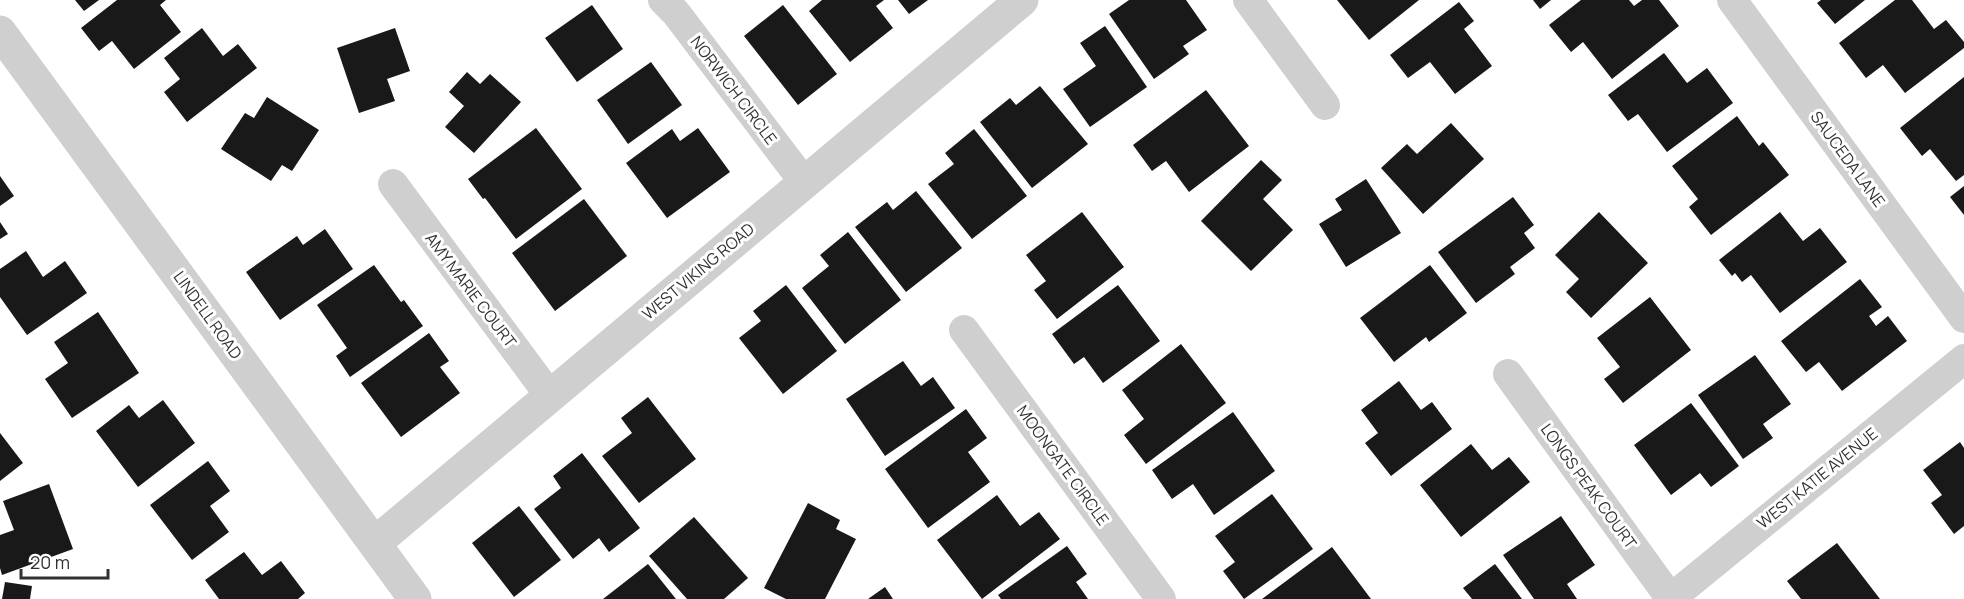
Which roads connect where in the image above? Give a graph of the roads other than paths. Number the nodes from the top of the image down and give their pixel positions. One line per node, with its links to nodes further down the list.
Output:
1 (663, 0): 7 (street, NORWICH CIRCLE)
2 (1022, 0): 7 (street, WEST VIKING ROAD)
3 (1248, 0): 6 (street)
4 (1732, 0): 9 (street, SAUCEDA LANE)
5 (0, 32): 14 (street, LINDELL ROAD)
6 (1325, 105)
7 (804, 182): 13 (street, WEST VIKING ROAD)
8 (393, 184): 13 (street, AMY MARIE COURT)
9 (1964, 318)
10 (964, 330): 17 (street, MOONGATE CIRCLE)
11 (1964, 358): 15 (street, WEST KATIE AVENUE)
12 (1508, 374): 15 (street, LONGS PEAK COURT)
13 (550, 396): 14 (street, WEST VIKING ROAD)
14 (375, 543): 16 (street, LINDELL ROAD)
15 (1681, 595)
16 (415, 599)
17 (1161, 599)

